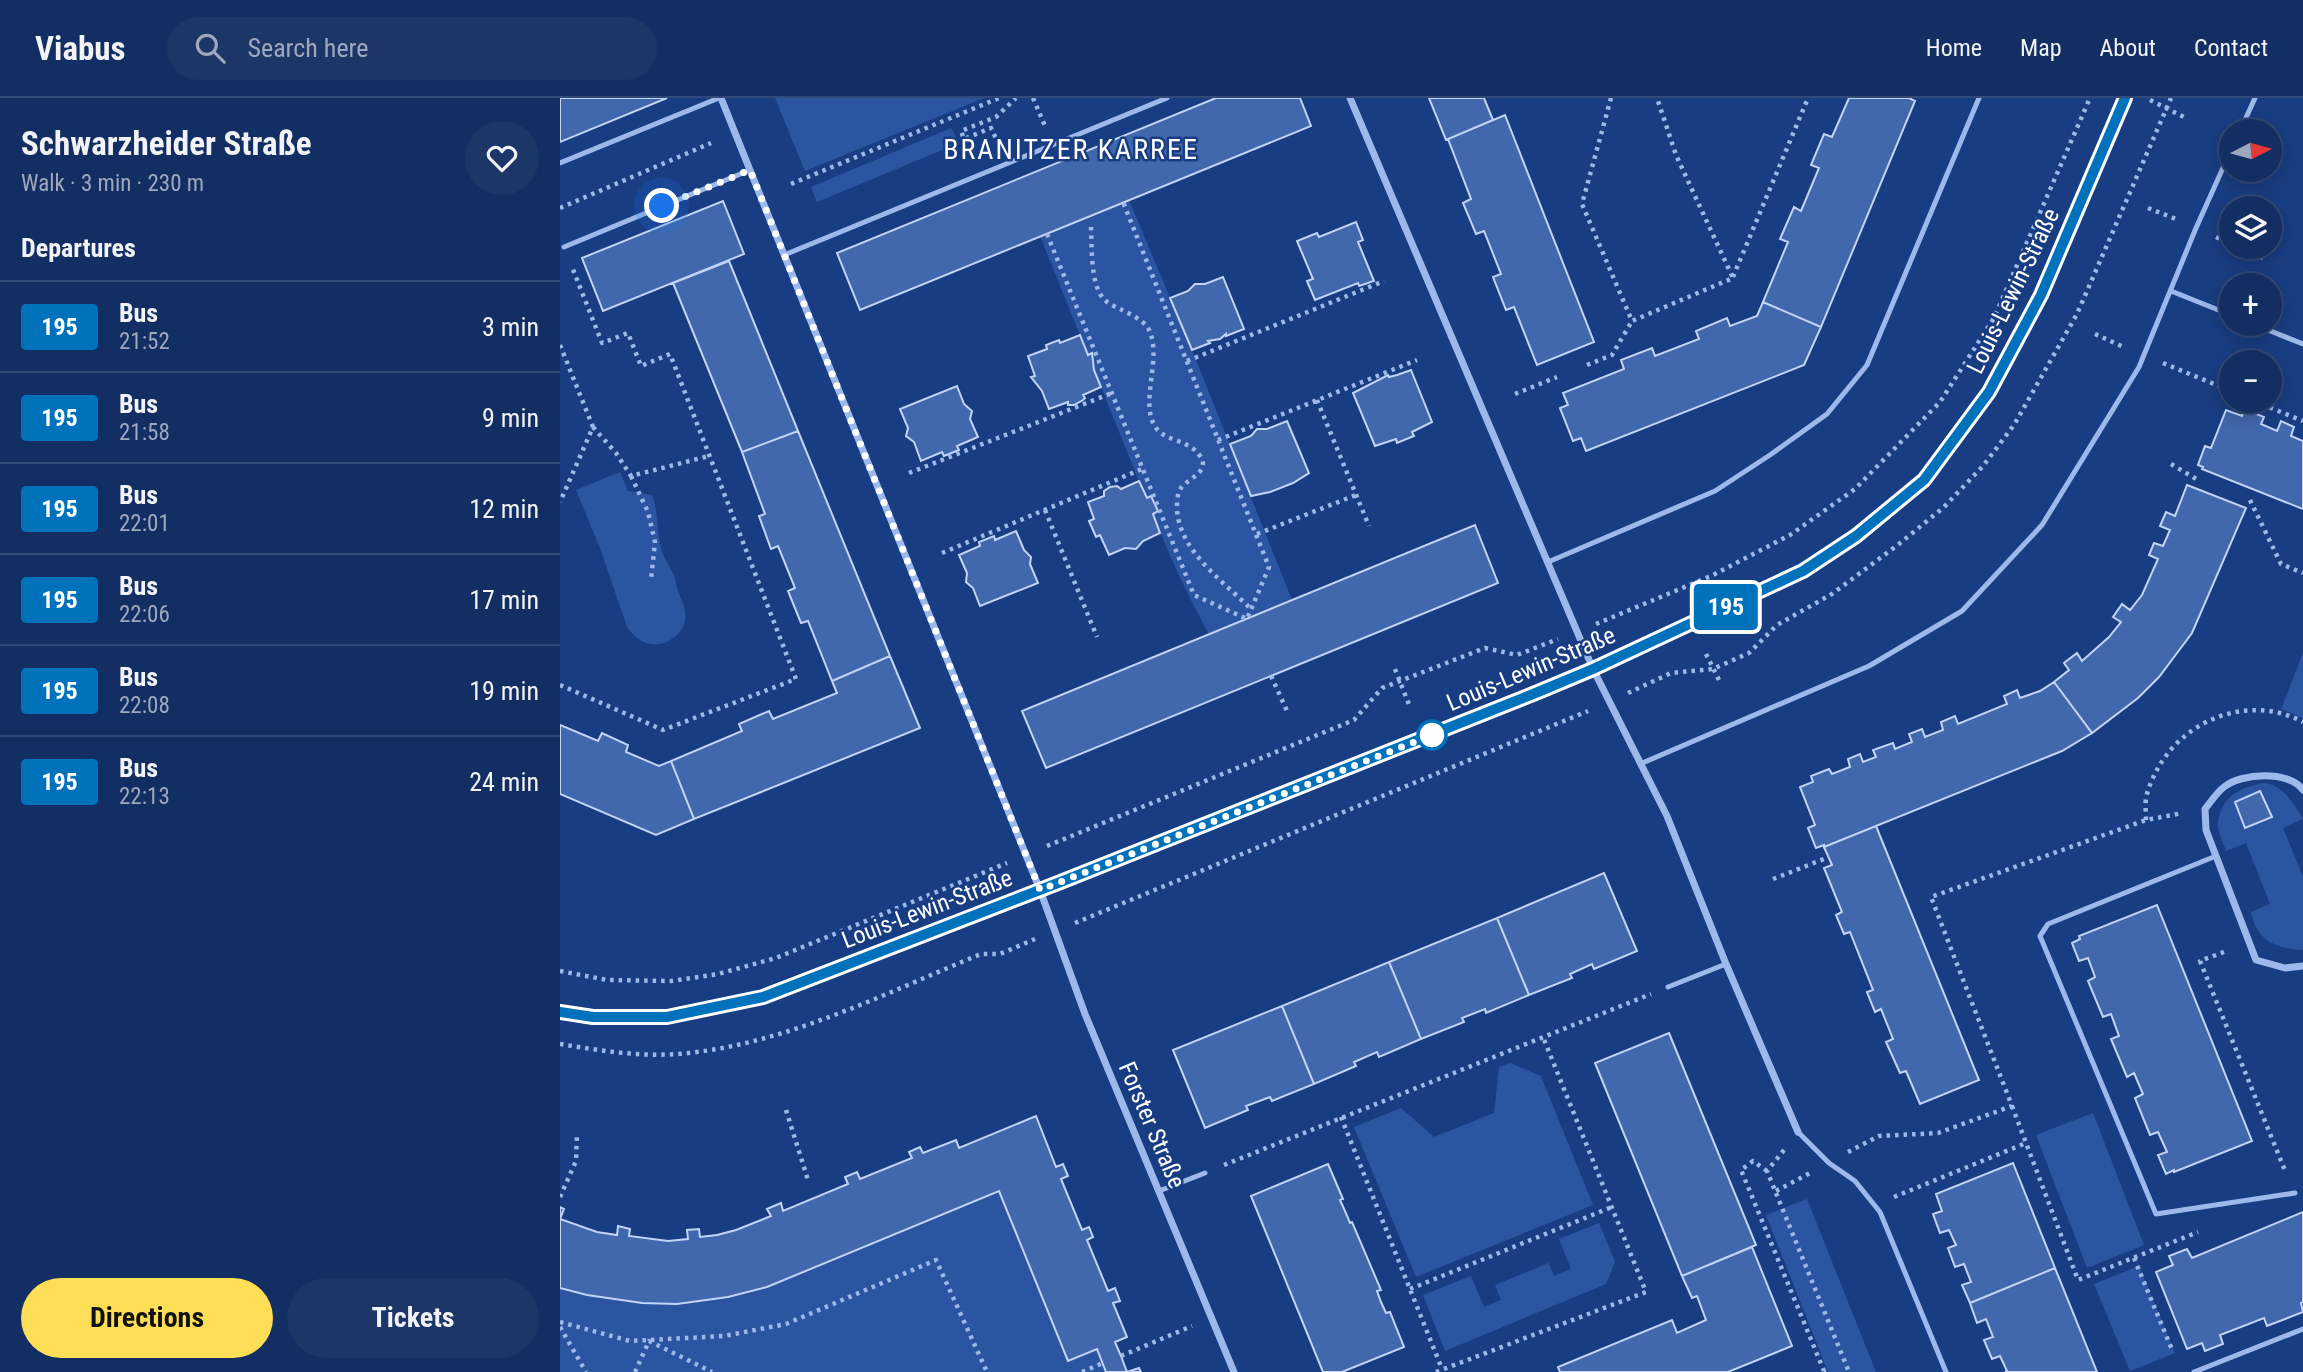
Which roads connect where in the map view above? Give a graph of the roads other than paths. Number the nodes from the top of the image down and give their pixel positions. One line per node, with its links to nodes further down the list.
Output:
1 (720, 98): 8 (lane); 9 (street, Forster Straße)
2 (1167, 98): 12 (lane)
3 (1350, 98): 17 (street)
4 (1979, 98): 17 (lane)
5 (2124, 98): 18 (street, Louis-Lewin-Straße)
6 (2255, 98): 7 (lane)
7 (2245, 119)
8 (560, 163)
9 (750, 170): 11 (lane); 12 (street, Forster Straße)
10 (2219, 177): 13 (lane)
11 (564, 247)
12 (784, 254): 22 (street, Forster Straße)
13 (2171, 290): 14 (lane); 19 (lane)
14 (2219, 310)
15 (2282, 336): 16 (lane)
16 (2303, 344)
17 (1548, 562): 18 (street)
18 (1593, 669): 19 (street); 22 (street, Louis-Lewin-Straße)
19 (1640, 764): 23 (street)
20 (2303, 790): 21 (street)
21 (2216, 856): 24 (street); 30 (lane)
22 (1040, 890): 26 (street, Louis-Lewin-Straße); 29 (street, Forster Straße)
23 (1726, 964): 25 (lane); 27 (street)
24 (2303, 966)
25 (1668, 987)
26 (560, 1012)
27 (1798, 1132): 33 (lane)
28 (1205, 1173): 29 (lane)
29 (1159, 1191): 32 (street, Forster Straße)
30 (2295, 1193)
31 (2303, 1329): 34 (lane)
32 (1234, 1372)
33 (1946, 1372)
34 (2194, 1372)

